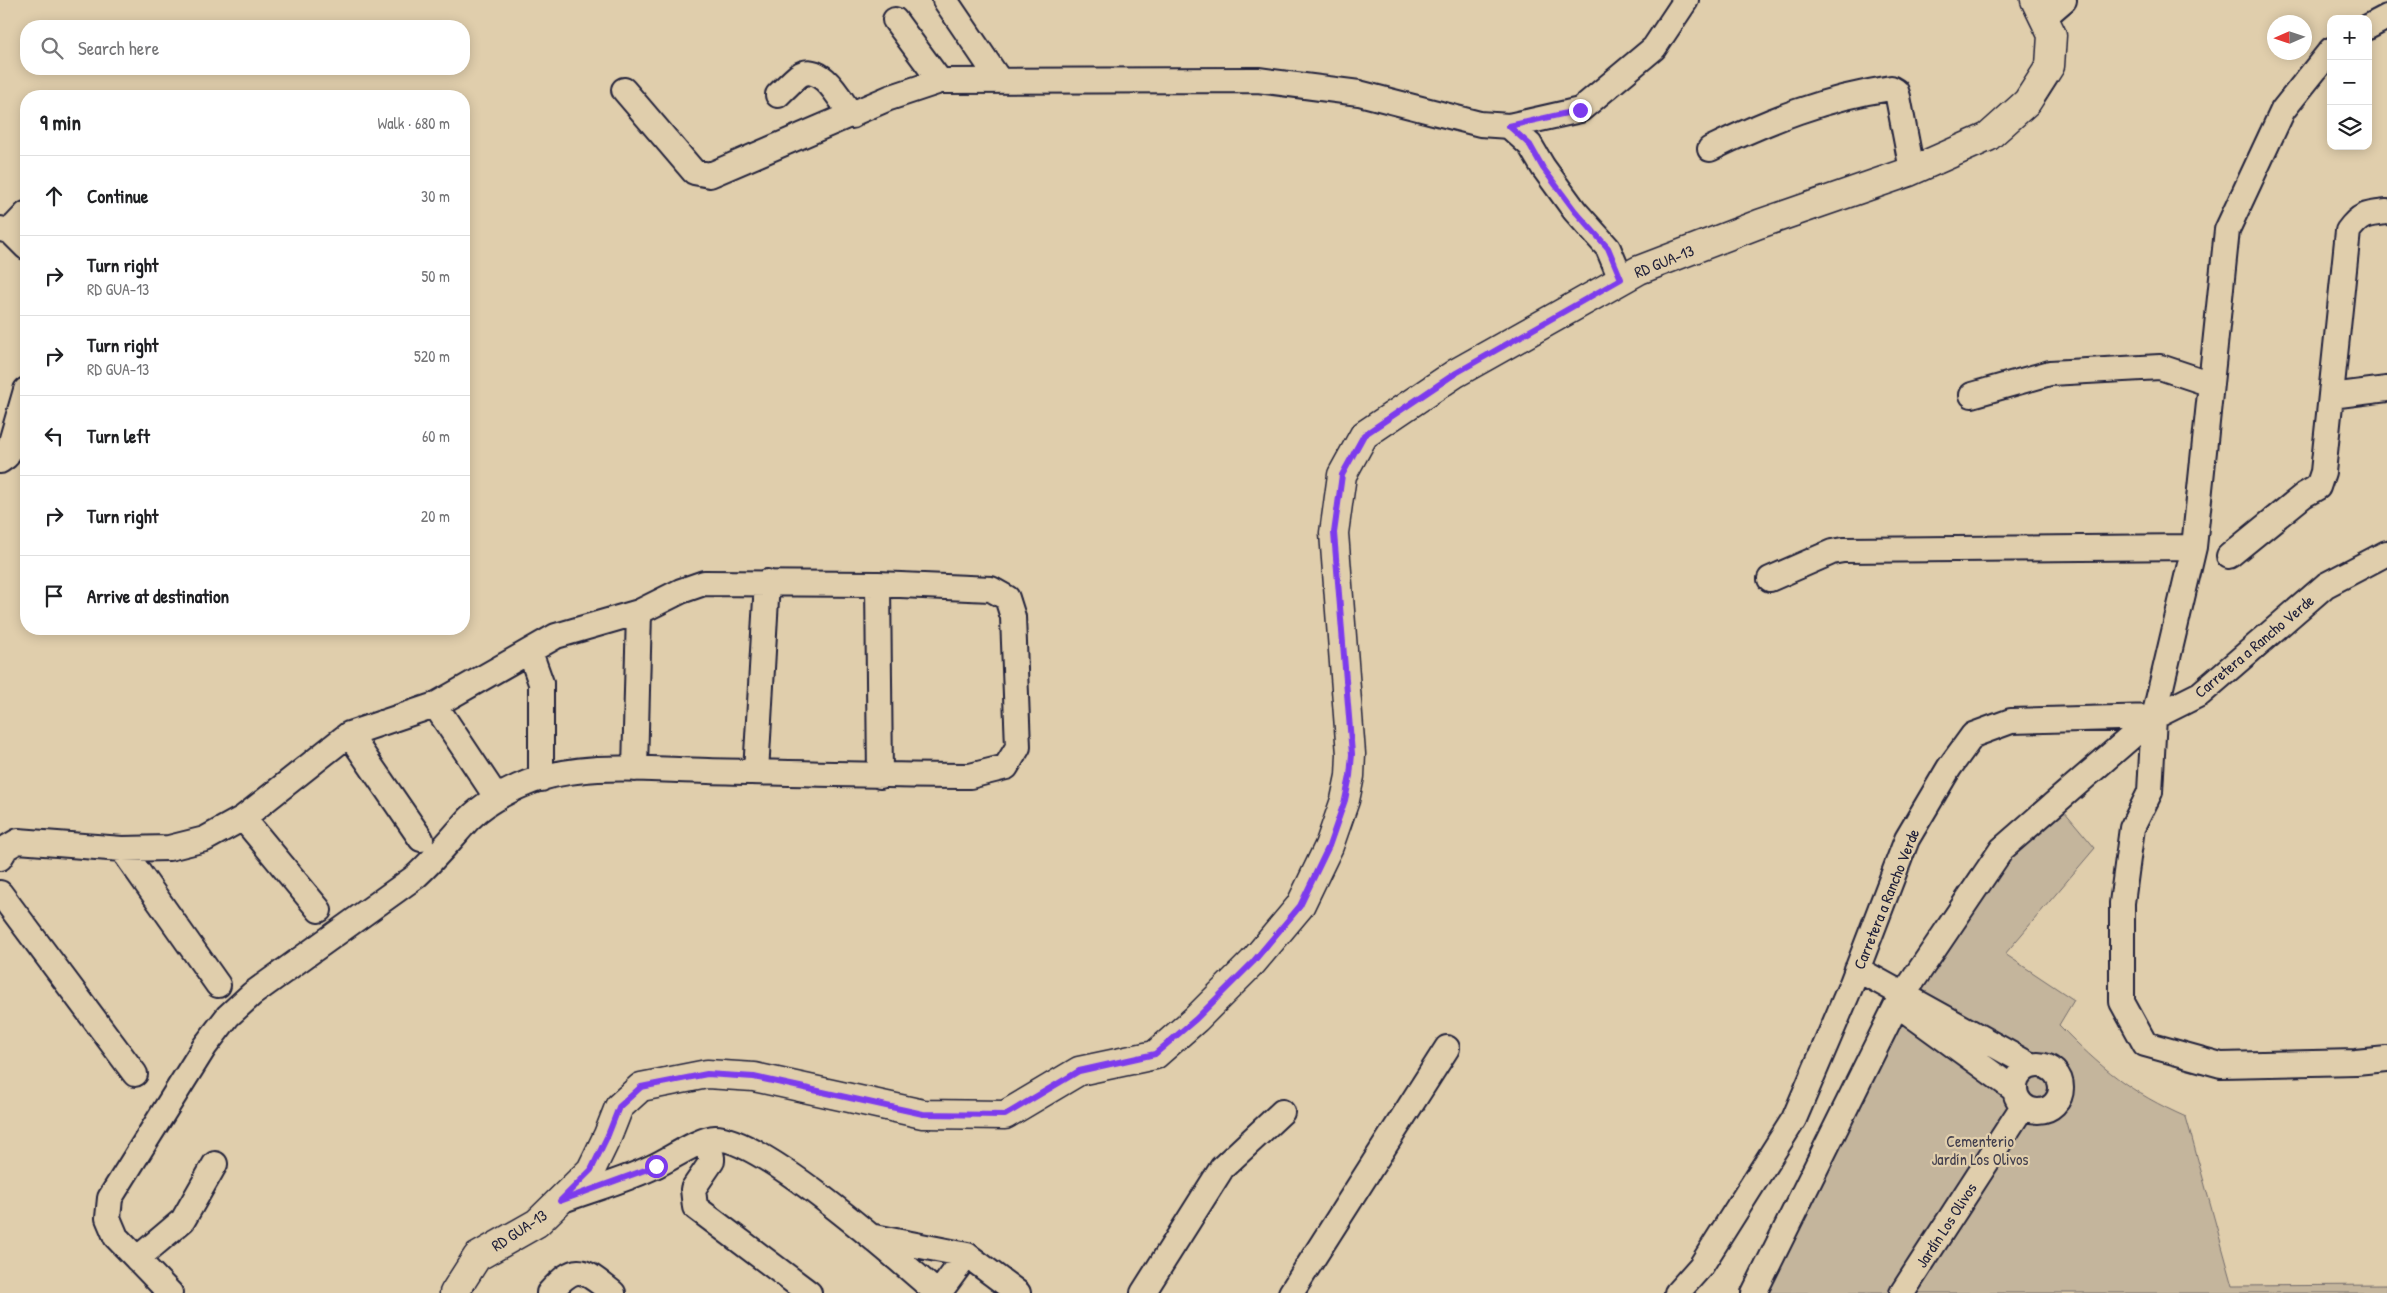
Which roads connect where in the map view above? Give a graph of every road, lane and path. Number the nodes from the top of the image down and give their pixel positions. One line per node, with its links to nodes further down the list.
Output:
1 (944, 0): 8 (street)
2 (1686, 0): 13 (street)
3 (2047, 6): 15 (main road, RD GUA-13)
4 (2387, 16): 6 (street)
5 (895, 20): 9 (street)
6 (2372, 25)
7 (2327, 55): 20 (street)
8 (1000, 81): 9 (street); 13 (street)
9 (940, 82): 12 (street)
10 (624, 90): 12 (street)
11 (778, 95): 12 (street)
12 (852, 116)
13 (1509, 126): 19 (street)
14 (1710, 149): 15 (street)
15 (1912, 170): 19 (main road, RD GUA-13)
16 (2387, 212): 23 (street)
17 (20, 223): 18 (street)
18 (12, 236)
19 (1621, 279): 59 (main road, RD GUA-13)
20 (2211, 384): 22 (street); 26 (street)
21 (2387, 390): 23 (street)
22 (1972, 395)
23 (2331, 396): 28 (street)
24 (20, 412): 25 (street)
25 (0, 461)
26 (2194, 548): 29 (street); 35 (street)
27 (2386, 551): 35 (street, Carretera a Rancho Verde)
28 (2228, 556)
29 (1770, 579)
30 (767, 582): 31 (street); 32 (street); 38 (street)
31 (878, 584): 39 (street); 39 (street)
32 (639, 612): 33 (street); 37 (street)
33 (530, 652): 34 (street); 40 (street)
34 (435, 705): 36 (street); 41 (street)
35 (2154, 717): 48 (street, Carretera a Rancho Verde); 50 (street); 52 (street)
36 (349, 734): 42 (street); 43 (street)
37 (635, 770): 38 (street); 40 (street)
38 (756, 772): 39 (street)
39 (880, 776)
40 (541, 778): 41 (street)
41 (497, 798): 62 (street)
42 (244, 818): 44 (street); 47 (street)
43 (421, 839)
44 (122, 850): 45 (street); 49 (street)
45 (0, 858)
46 (0, 893): 54 (street)
47 (319, 910)
48 (1855, 976): 50 (street); 72 (street, Carretera a Rancho Verde)
49 (218, 985)
50 (1900, 999): 53 (street); 55 (street); 73 (street)
51 (1447, 1048): 71 (street)
52 (2387, 1059)
53 (2030, 1065): 55 (street); 55 (street)
54 (135, 1074)
55 (2019, 1098): 74 (street, Jardín Los Olivos)
56 (1282, 1112): 70 (street)
57 (702, 1142): 59 (street); 60 (street); 67 (street)
58 (215, 1164): 62 (street)
59 (560, 1201): 64 (main road, RD GUA-13)
60 (873, 1237): 61 (street); 68 (street)
61 (967, 1255): 68 (street); 69 (street)
62 (137, 1259): 63 (street)
63 (170, 1293)
64 (454, 1293)
65 (549, 1293): 66 (street)
66 (613, 1293)
67 (809, 1293)
68 (938, 1293)
69 (1018, 1293)
70 (1143, 1293)
71 (1291, 1293)
72 (1677, 1293)
73 (1754, 1293)
74 (1902, 1293)

